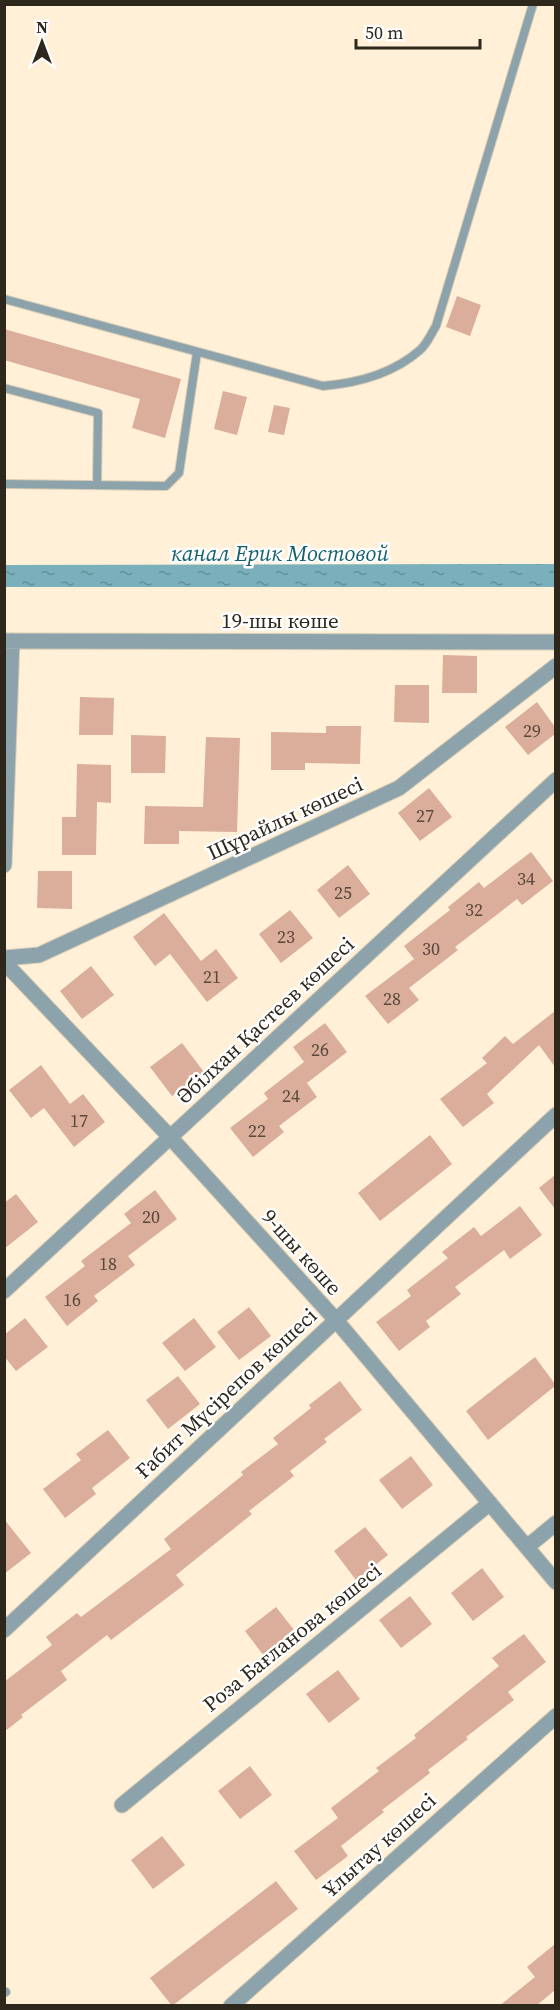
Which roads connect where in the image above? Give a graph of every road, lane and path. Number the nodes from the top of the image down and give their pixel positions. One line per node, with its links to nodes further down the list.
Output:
1 (533, 4): 3 (lane)
2 (4, 299): 3 (lane)
3 (197, 352): 6 (lane)
4 (4, 388): 6 (lane)
5 (4, 484): 6 (lane)
6 (97, 485)
7 (8, 641): 8 (street, 19-шы көше); 11 (street)
8 (555, 642)
9 (555, 666): 12 (street, Шұрайлы көшесі)
10 (555, 780): 14 (street, Әбілхан Қастеев көшесi)
11 (4, 865)
12 (4, 960): 14 (street, 9-шы көше)
13 (555, 1115): 16 (street, Ғабит Мүсірепов көшесi)
14 (170, 1137): 15 (street, Әбілхан Қастеев көшесi); 16 (street, 9-шы көше)
15 (4, 1291)
16 (335, 1319): 17 (street, 9-шы көше); 21 (street, Ғабит Мүсірепов көшесi)
17 (490, 1503): 19 (street, 9-шы көше); 23 (street, Роза Бағланова көшесi)
18 (555, 1523): 19 (street)
19 (527, 1547): 20 (street, 9-шы көше)
20 (555, 1582)
21 (4, 1630)
22 (555, 1716): 24 (street, Ұлытау көшесi)
23 (122, 1805)
24 (231, 2006)

